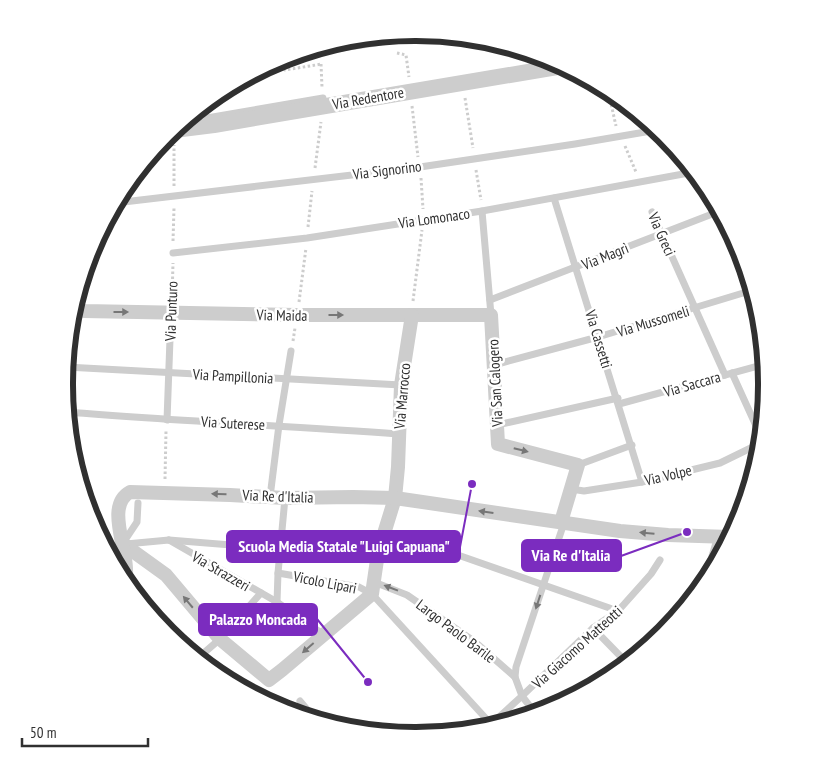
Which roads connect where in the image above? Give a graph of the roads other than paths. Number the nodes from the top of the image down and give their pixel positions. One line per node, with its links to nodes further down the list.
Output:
1 (550, 68): 4 (street, Via Redentore)
2 (323, 98): 3 (lane, Via Redentore)
3 (207, 118)
4 (188, 128)
5 (647, 132): 8 (lane, Via Signorino)
6 (686, 174): 7 (lane, Via Lomonaco)
7 (554, 198): 9 (lane, Via Lomonaco); 14 (lane, Via Cassetti)
8 (125, 203)
9 (482, 211): 13 (lane, Via Lomonaco); 16 (lane, Via San Calogero)
10 (652, 212): 12 (lane, Via Greci)
11 (712, 214): 12 (lane, Via Magrì)
12 (661, 233): 14 (lane, Via Magrì); 17 (lane, Via Greci)
13 (173, 253)
14 (576, 268): 16 (lane, Via Magrì); 21 (lane, Via Cassetti)
15 (746, 292): 17 (lane, Via Mussomeli)
16 (490, 300): 20 (lane, Via San Calogero)
17 (695, 308): 21 (lane, Via Mussomeli); 28 (lane, Via Greci)
18 (81, 310): 19 (street, Via Maida, one-way to 19)
19 (412, 315): 20 (street, Via Maida); 30 (street, Via Marrocco)
20 (491, 315): 24 (street, Via San Calogero)
21 (598, 338): 24 (lane, Via Mussomeli); 31 (lane, Via Cassetti)
22 (170, 339): 27 (lane, Via Punturo)
23 (292, 351): 29 (lane)
24 (494, 365): 34 (street, Via San Calogero)
25 (758, 366): 28 (lane, Via Saccara)
26 (73, 367): 27 (lane, Via Pampillonia)
27 (168, 372): 29 (lane, Via Pampillonia); 33 (lane, Via Punturo)
28 (728, 374): 31 (lane, Via Saccara); 36 (lane, Via Greci)
29 (287, 379): 30 (lane, Via Pampillonia); 35 (lane)
30 (401, 385): 37 (street, Via Marrocco)
31 (618, 401): 34 (lane, Via Saccara); 39 (lane, Via Cassetti)
32 (74, 413): 33 (lane, Via Suterese)
33 (167, 420): 35 (lane, Via Suterese)
34 (497, 425): 40 (street, Via San Calogero, one-way to 40)
35 (279, 426): 37 (lane, Via Suterese); 43 (lane)
36 (755, 429)
37 (398, 434): 45 (street, Via Marrocco)
38 (753, 445): 41 (lane, Via Volpe)
39 (632, 446): 40 (lane); 41 (lane, Via Cassetti)
40 (578, 465): 42 (street)
41 (642, 482): 42 (lane, Via Volpe)
42 (570, 489): 47 (street)
43 (270, 497): 44 (street, Via Re d'Italia); 50 (street, Via Re d'Italia, one-way to 50)
44 (285, 498): 45 (street, Via Re d'Italia); 51 (lane)
45 (395, 498): 47 (street, Via Re d'Italia, one-way to 45); 52 (street, Via Marrocco)
46 (138, 503): 50 (lane)
47 (563, 522): 48 (street, Via Re d'Italia, one-way to 47); 56 (lane)
48 (722, 537)
49 (169, 540): 50 (lane); 51 (lane); 58 (lane, Via Strazzeri)
50 (123, 544): 54 (street, Via Re d'Italia); 63 (street, one-way to 50)
51 (280, 549): 55 (lane)
52 (378, 553): 56 (lane); 57 (street, Via Marrocco)
53 (660, 560): 60 (lane, Via Giacomo Matteotti)
54 (127, 568)
55 (278, 573): 57 (lane, Vicolo Lipari); 59 (lane)
56 (544, 584): 60 (lane); 66 (lane, one-way to 66)
57 (373, 588): 62 (street); 66 (lane, Largo Paolo Barile, one-way to 57); 72 (lane, Largo Paolo Barile)
58 (261, 593): 59 (lane, Via Strazzeri); 63 (lane)
59 (277, 602): 62 (lane, Via Strazzeri)
60 (618, 611): 61 (lane, Via Giacomo Matteotti)
61 (593, 628): 65 (lane); 67 (lane, Via Giacomo Matteotti)
62 (323, 634): 63 (street, one-way to 63)
63 (220, 639): 64 (lane)
64 (204, 653)
65 (622, 658)
66 (515, 677): 67 (lane, Largo Paolo Barile)
67 (522, 696): 69 (lane, Largo Paolo Barile); 71 (lane, Via Giacomo Matteotti)
68 (300, 701): 70 (lane)
69 (531, 707)
70 (307, 710)
71 (500, 716)
72 (484, 720)

